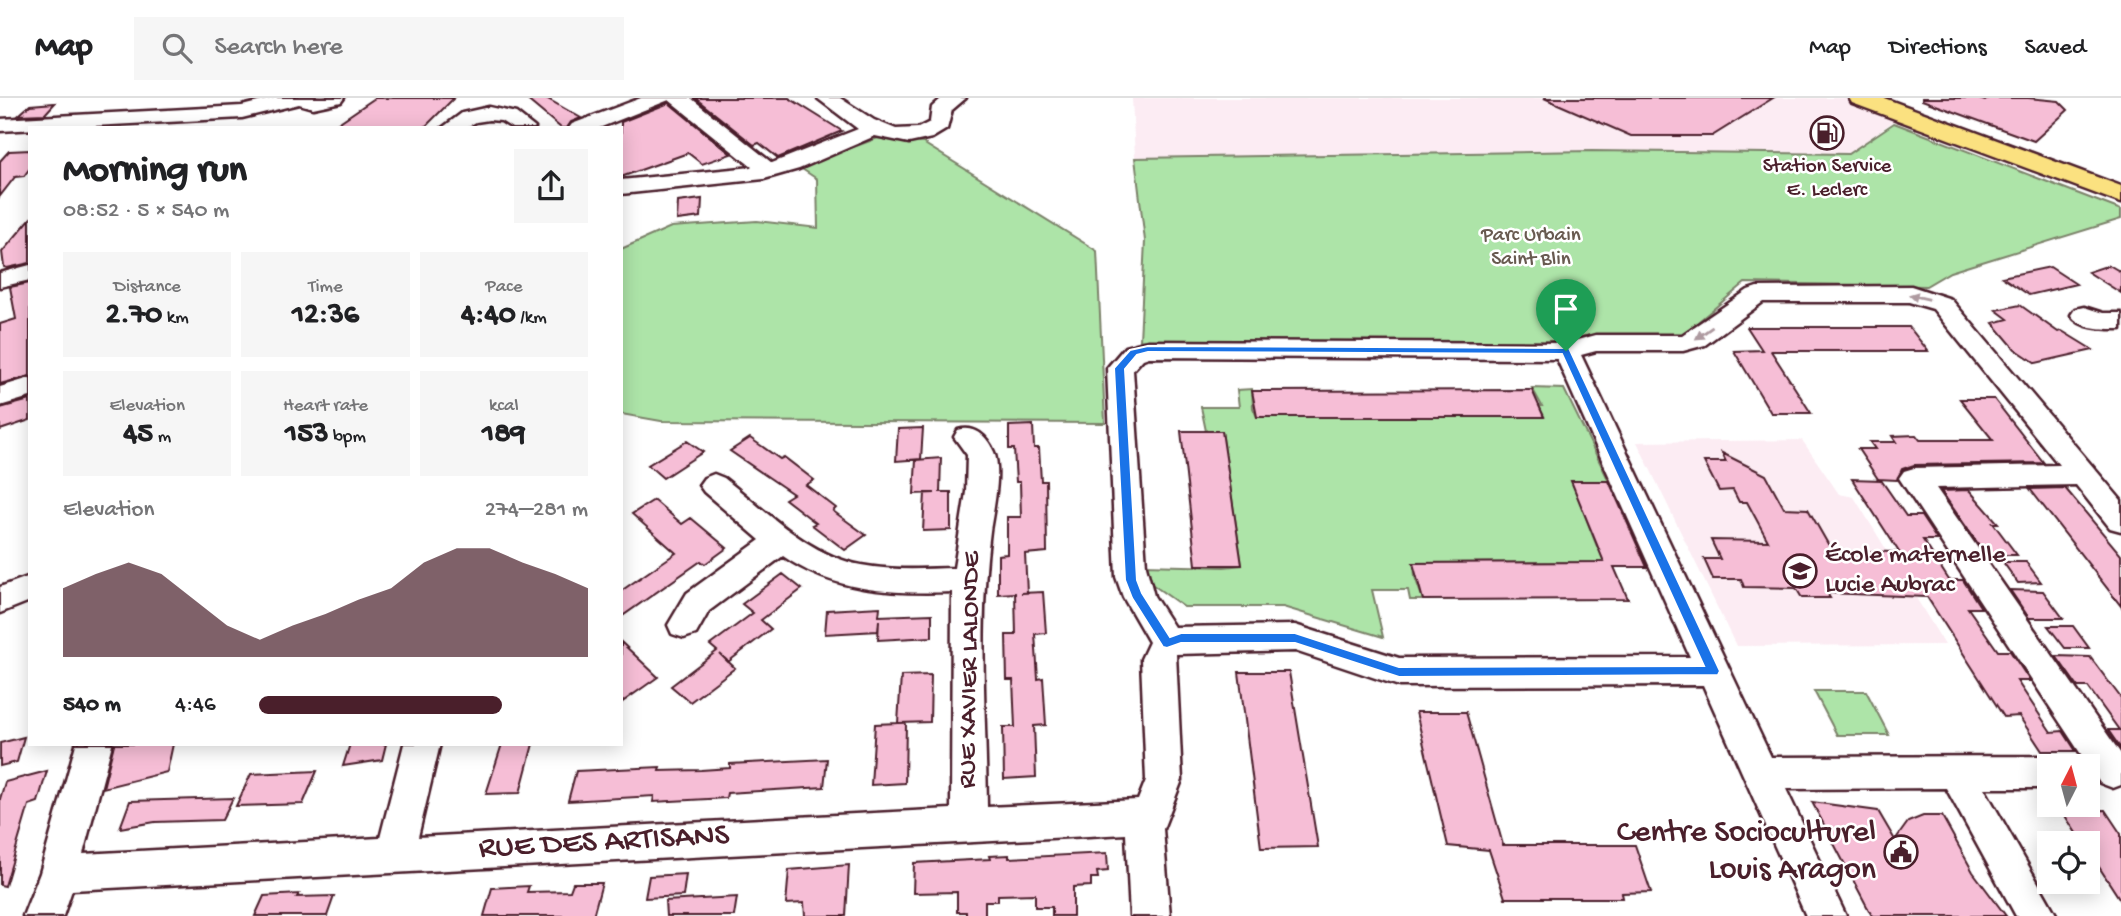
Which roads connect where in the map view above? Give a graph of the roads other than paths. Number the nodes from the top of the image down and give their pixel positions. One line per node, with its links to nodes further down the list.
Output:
1 (660, 98): 11 (street)
2 (678, 98): 13 (street)
3 (827, 98): 12 (street)
4 (956, 98): 12 (street)
5 (1861, 98): 16 (main road)
6 (313, 99): 7 (street); 8 (street)
7 (0, 125)
8 (316, 126)
9 (454, 126): 10 (street)
10 (522, 126)
11 (584, 126)
12 (873, 130): 13 (street)
13 (764, 172): 14 (street)
14 (669, 183): 15 (street); 17 (street)
15 (623, 187)
16 (2121, 195)
17 (623, 201)
18 (28, 273): 19 (street)
19 (0, 281)
20 (2084, 315): 21 (street)
21 (2121, 321)
22 (1566, 351): 26 (street, one-way to 22); 34 (street); 35 (street)
23 (28, 388): 24 (street)
24 (0, 397)
25 (968, 438): 30 (street, RUE XAVIER LALONDE)
26 (2085, 475): 28 (street); 40 (street)
27 (714, 485): 29 (street)
28 (2121, 520)
29 (781, 541): 30 (street); 33 (street)
30 (968, 580): 43 (street, RUE XAVIER LALONDE)
31 (28, 590): 32 (street)
32 (0, 600)
33 (684, 625)
34 (1167, 643): 35 (street); 42 (street)
35 (1713, 671): 41 (street)
36 (93, 746): 45 (street)
37 (422, 746): 44 (street)
38 (1956, 772): 39 (street); 41 (street); 49 (street)
39 (2037, 772)
40 (2107, 772)
41 (1761, 773): 48 (street)
42 (1149, 816): 43 (street, RUE DES ARTISANS); 47 (street)
43 (969, 824): 44 (street, RUE DES ARTISANS)
44 (395, 854): 45 (street, RUE DES ARTISANS)
45 (59, 873): 46 (street)
46 (43, 916)
47 (1150, 916)
48 (1826, 916)
49 (2037, 916)

